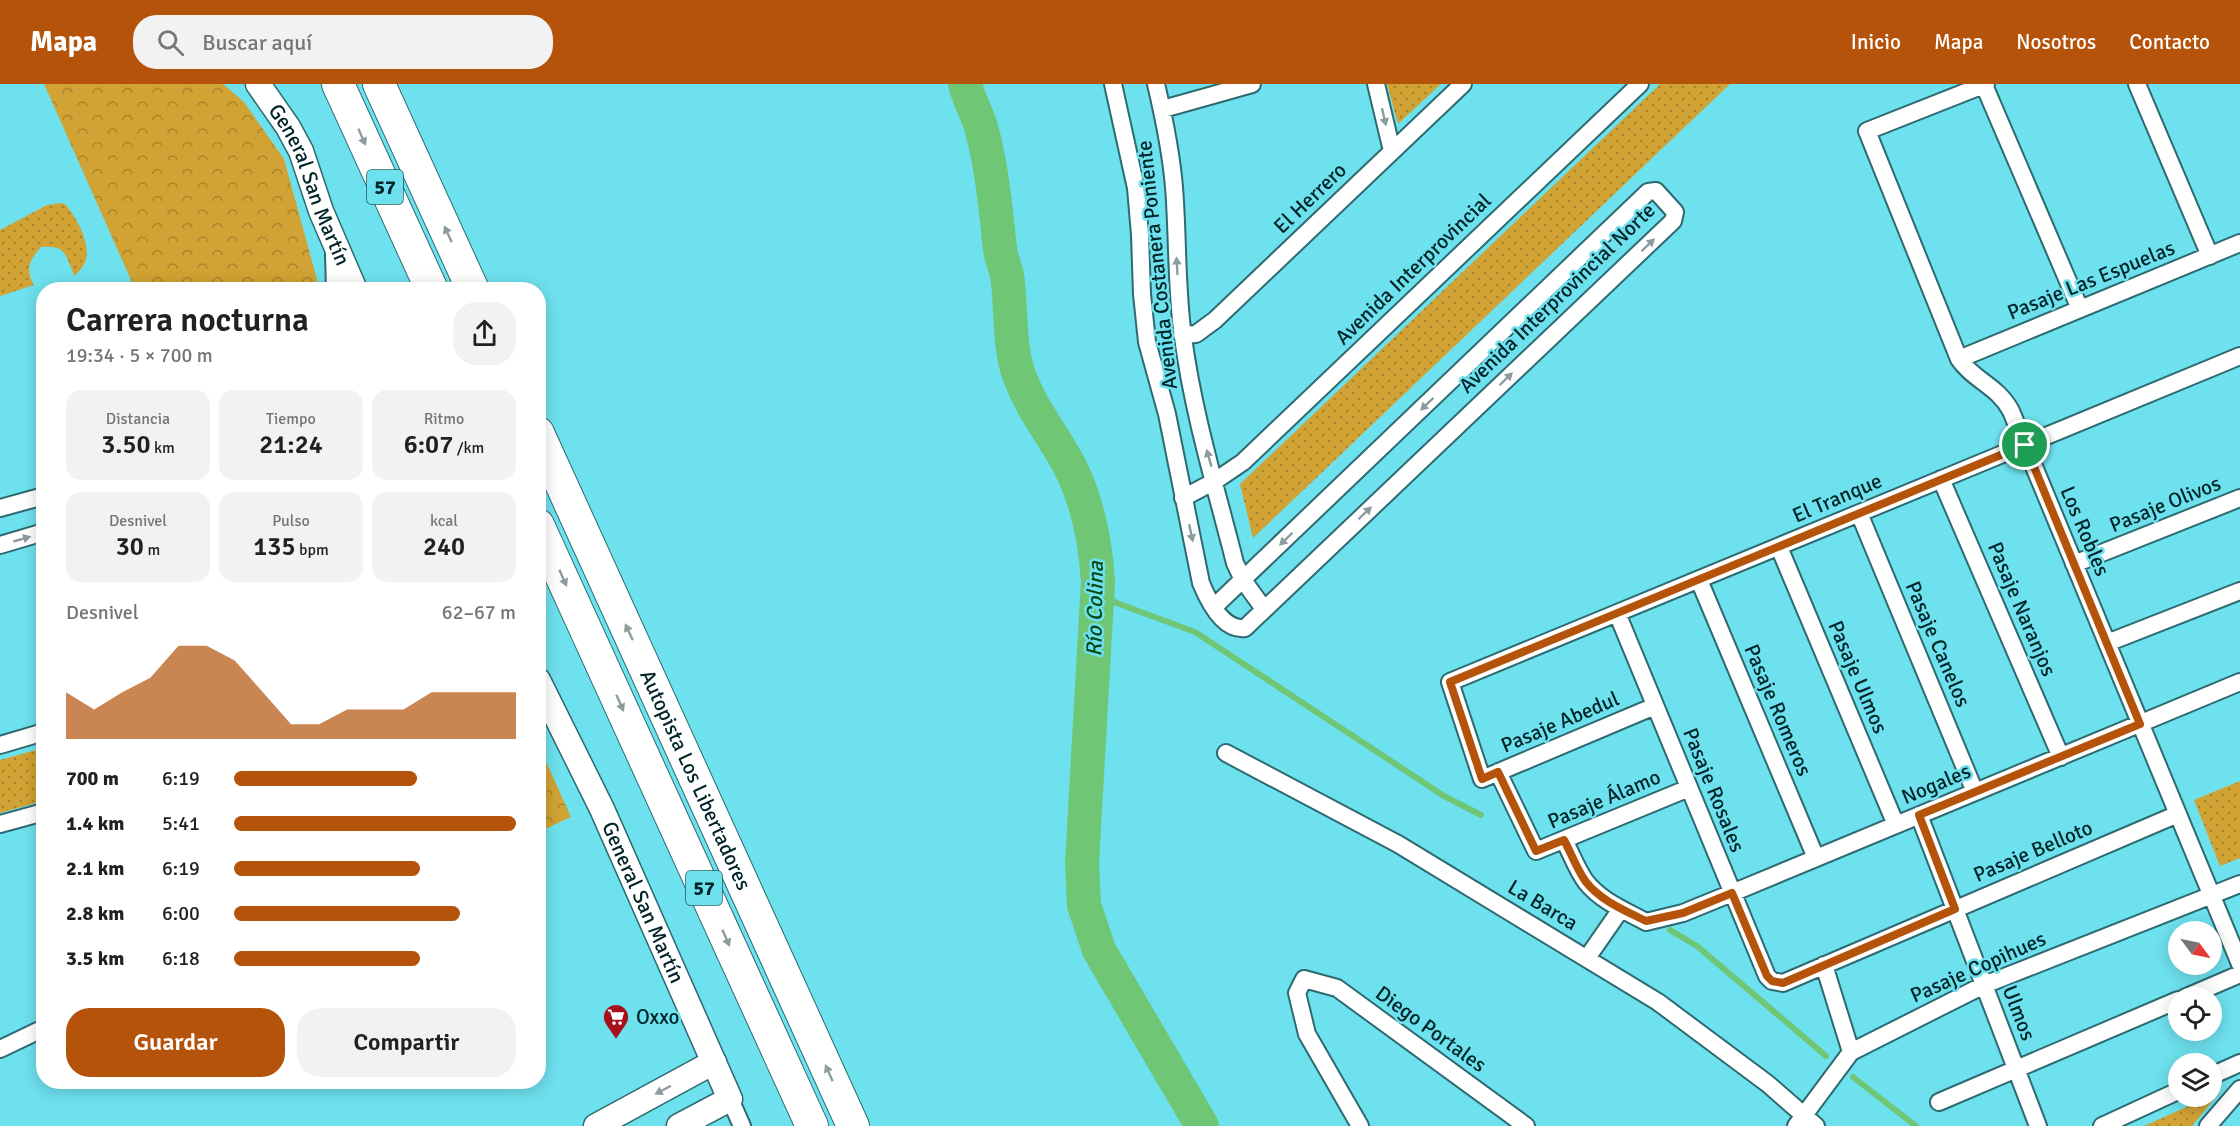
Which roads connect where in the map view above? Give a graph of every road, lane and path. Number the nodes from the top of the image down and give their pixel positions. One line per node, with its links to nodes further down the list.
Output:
1 (258, 84): 14 (street, General San Martín)
2 (338, 84): 19 (highway, 57, one-way to 19)
3 (379, 84): 20 (highway, 57, one-way to 3)
4 (1113, 84): 30 (street, Avenida Costanera Poniente)
5 (1156, 84): 12 (street, Avenida Costanera Poniente)
6 (1252, 84): 12 (street)
7 (1376, 84): 13 (street, one-way to 13)
8 (1462, 84): 13 (street, El Herrero)
9 (1640, 84): 28 (street, Avenida Interprovincial)
10 (1985, 84): 21 (street); 24 (street, Los Robles)
11 (2137, 84): 16 (street)
12 (1163, 109): 22 (street, Avenida Costanera Poniente, one-way to 12)
13 (1392, 151): 22 (street, El Herrero)
14 (333, 241): 17 (street); 18 (street, General San Martín)
15 (2240, 243): 16 (street, Pasaje Las Espuelas)
16 (2210, 256): 21 (street, Pasaje Las Espuelas)
17 (335, 282)
18 (351, 282)
19 (428, 282)
20 (469, 282)
21 (2080, 309): 24 (street, Pasaje Las Espuelas)
22 (1182, 335): 28 (street, Avenida Costanera Poniente, one-way to 22)
23 (2240, 356): 25 (street, El Tranque)
24 (1959, 359): 25 (street, Los Robles)
25 (2025, 445): 27 (street, El Tranque); 38 (street, Los Robles)
26 (546, 451): 94 (highway, Autopista Los Libertadores / 57, one-way to 26)
27 (1941, 479): 33 (street, El Tranque); 53 (street, Pasaje Naranjos)
28 (1215, 481): 30 (street, Avenida Interprovincial); 39 (street, Avenida Costanera Poniente)
29 (36, 498): 32 (street)
30 (1183, 498): 42 (street, Avenida Costanera Poniente, one-way to 42)
31 (2240, 498): 38 (street, Pasaje Olivos)
32 (0, 508)
33 (1859, 513): 37 (street, El Tranque); 57 (street, Pasaje Canelos)
34 (36, 534): 36 (street, one-way to 34)
35 (546, 543): 93 (highway, Autopista Los Libertadores / 57, one-way to 93)
36 (0, 545)
37 (1779, 547): 40 (street, El Tranque); 62 (street, Pasaje Ulmos)
38 (2074, 564): 45 (street, Los Robles)
39 (1243, 580): 42 (street, Avenida Interprovincial Norte); 43 (street, Avenida Costanera Poniente); 43 (street, Avenida Interprovincial Norte, one-way to 39)
40 (1699, 580): 44 (street, El Tranque); 64 (street, Pasaje Romeros)
41 (2240, 591): 45 (street)
42 (1215, 607): 43 (street, Avenida Interprovincial Norte)
43 (1264, 609)
44 (1617, 614): 48 (street, Pasaje Rosales); 55 (street, El Tranque)
45 (2107, 643): 49 (street, Los Robles)
46 (2240, 682): 49 (street, Nogales)
47 (546, 696): 81 (street, General San Martín)
48 (1655, 706): 54 (street, Pasaje Abedul); 56 (street, Pasaje Rosales)
49 (2140, 724): 53 (street, Nogales); 59 (street, Los Robles)
50 (36, 734): 51 (street)
51 (0, 745)
52 (1226, 753): 70 (street, La Barca)
53 (2061, 757): 57 (street, Nogales)
54 (1498, 772): 55 (street, Pasaje Abedul); 63 (street, Pasaje Álamo)
55 (1482, 779)
56 (1689, 788): 63 (street, Pasaje Álamo); 66 (street, Pasaje Rosales)
57 (1975, 792): 60 (street, Nogales)
58 (36, 814): 61 (street)
59 (2178, 814): 67 (street, Los Robles); 69 (street, Pasaje Belloto)
60 (1919, 815): 62 (street, Nogales); 69 (street, Ulmos)
61 (0, 824)
62 (1896, 825): 64 (street, Nogales)
63 (1564, 840): 68 (street)
64 (1816, 858): 66 (street, Nogales)
65 (2240, 884): 67 (street, Pasaje Copihues)
66 (1732, 893): 68 (street, Nogales); 74 (street, Pasaje Rosales)
67 (2213, 895): 71 (street, Los Robles); 75 (street, Pasaje Copihues)
68 (1621, 909): 70 (street)
69 (1955, 909): 72 (street, Pasaje Belloto); 75 (street, Ulmos)
70 (1587, 958): 89 (street, La Barca)
71 (2240, 964)
72 (1824, 965): 74 (street, Pasaje Belloto); 80 (street)
73 (2240, 974): 76 (street)
74 (1772, 981)
75 (1984, 985): 80 (street, Pasaje Copihues); 83 (street, Ulmos)
76 (2210, 987)
77 (2168, 1004): 83 (street)
78 (36, 1032): 79 (street)
79 (0, 1049)
80 (1851, 1052): 89 (street, Pasaje Copihues)
81 (714, 1062): 87 (street, General San Martín); 90 (street, one-way to 90)
82 (2240, 1063): 84 (street)
83 (2016, 1069): 88 (street); 97 (street, Ulmos)
84 (2222, 1071)
85 (2240, 1089): 99 (street)
86 (2168, 1096): 98 (street)
87 (730, 1099): 91 (street); 92 (street, General San Martín)
88 (1939, 1102)
89 (1805, 1122)
90 (596, 1126)
91 (679, 1126)
92 (742, 1126)
93 (812, 1126)
94 (853, 1126)
95 (1360, 1126): 96 (street, Diego Portales)
96 (1526, 1126)
97 (2038, 1126)
98 (2102, 1126)
99 (2208, 1126)

